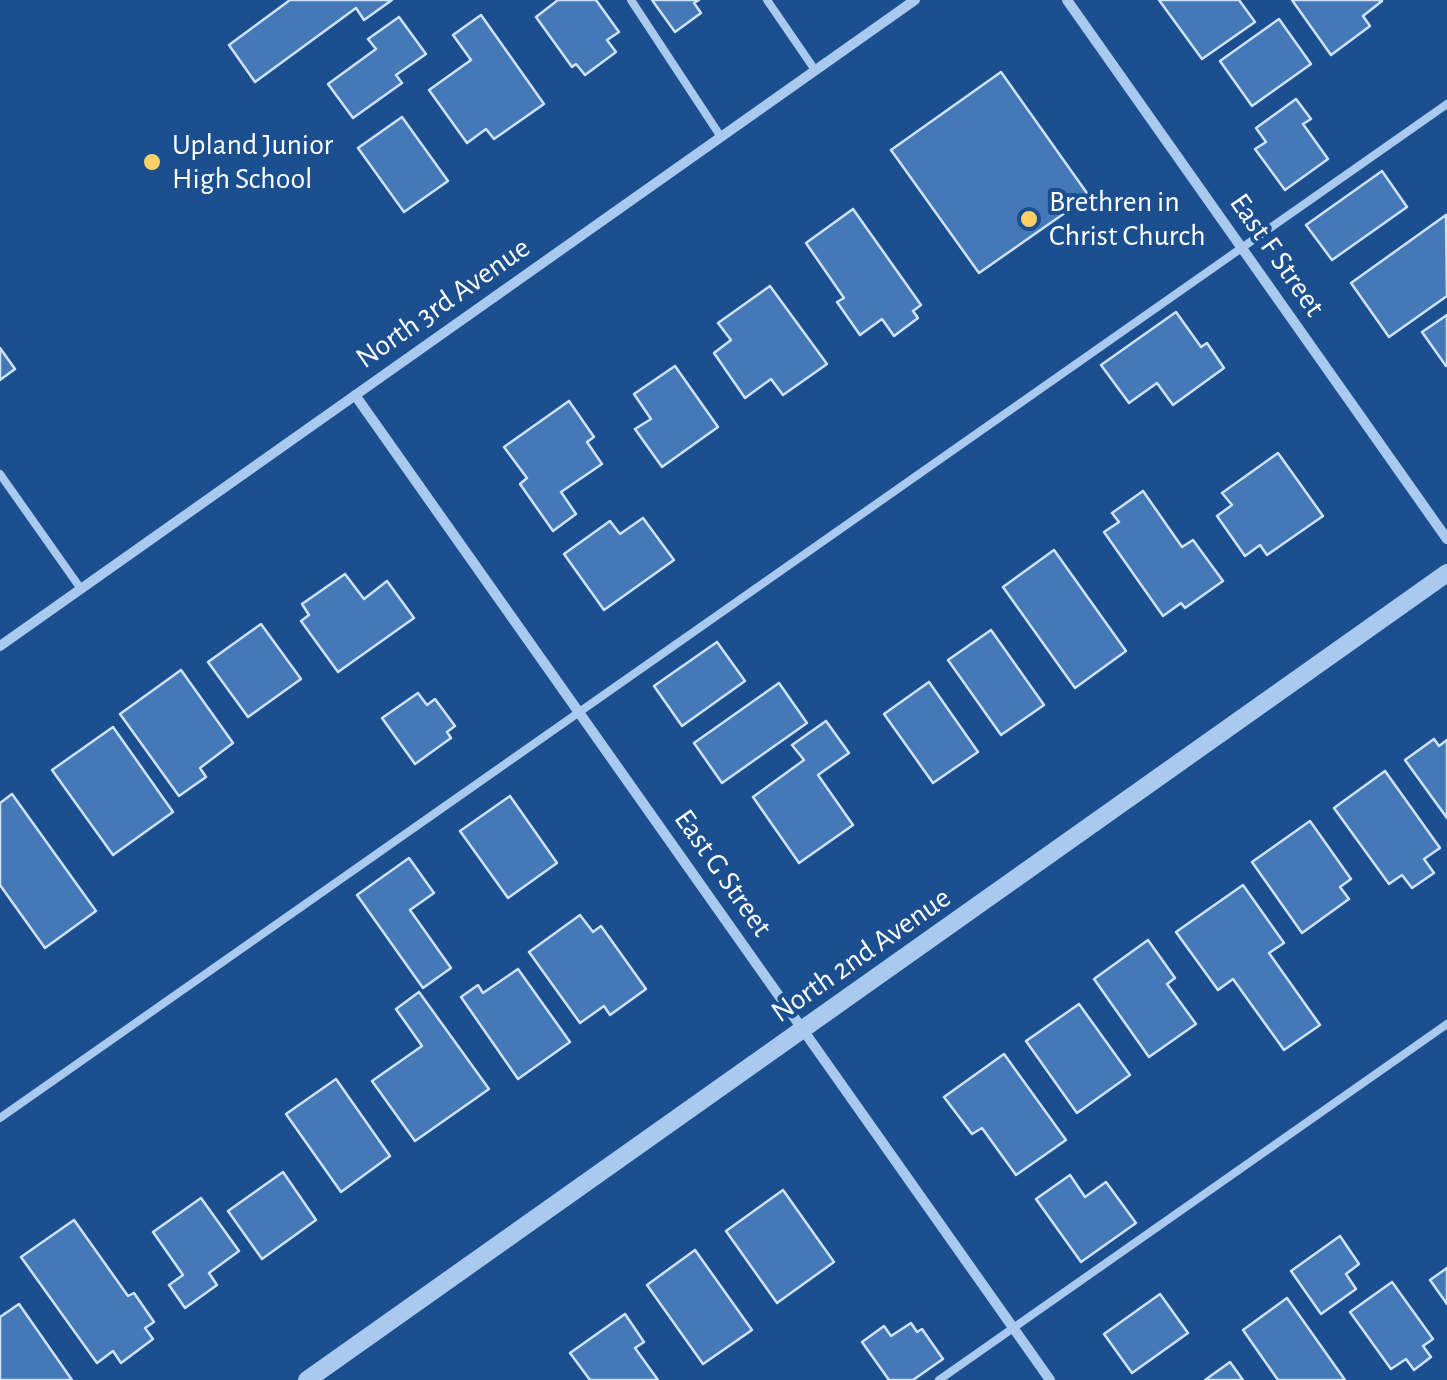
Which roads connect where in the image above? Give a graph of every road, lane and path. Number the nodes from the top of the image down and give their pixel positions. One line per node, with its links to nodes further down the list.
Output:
1 (631, 0): 7 (lane)
2 (768, 0): 5 (lane)
3 (915, 0): 5 (street, North 3rd Avenue)
4 (1067, 0): 8 (street, East F Street)
5 (816, 70): 7 (street, North 3rd Avenue)
6 (1447, 104): 8 (lane)
7 (721, 137): 9 (street, North 3rd Avenue)
8 (1243, 250): 11 (street, East F Street); 15 (lane)
9 (356, 396): 13 (street, North 3rd Avenue); 15 (street, East G Street)
10 (0, 474): 13 (lane)
11 (1447, 540)
12 (1447, 573): 17 (street, North 2nd Avenue)
13 (81, 589): 14 (street, North 3rd Avenue)
14 (0, 646)
15 (580, 714): 17 (street, East G Street); 18 (lane)
16 (1447, 1024): 19 (lane)
17 (804, 1030): 19 (street, East G Street); 20 (street, North 2nd Avenue)
18 (0, 1118)
19 (1014, 1328): 21 (lane); 22 (street, East G Street)
20 (306, 1380)
21 (939, 1380)
22 (1050, 1380)

